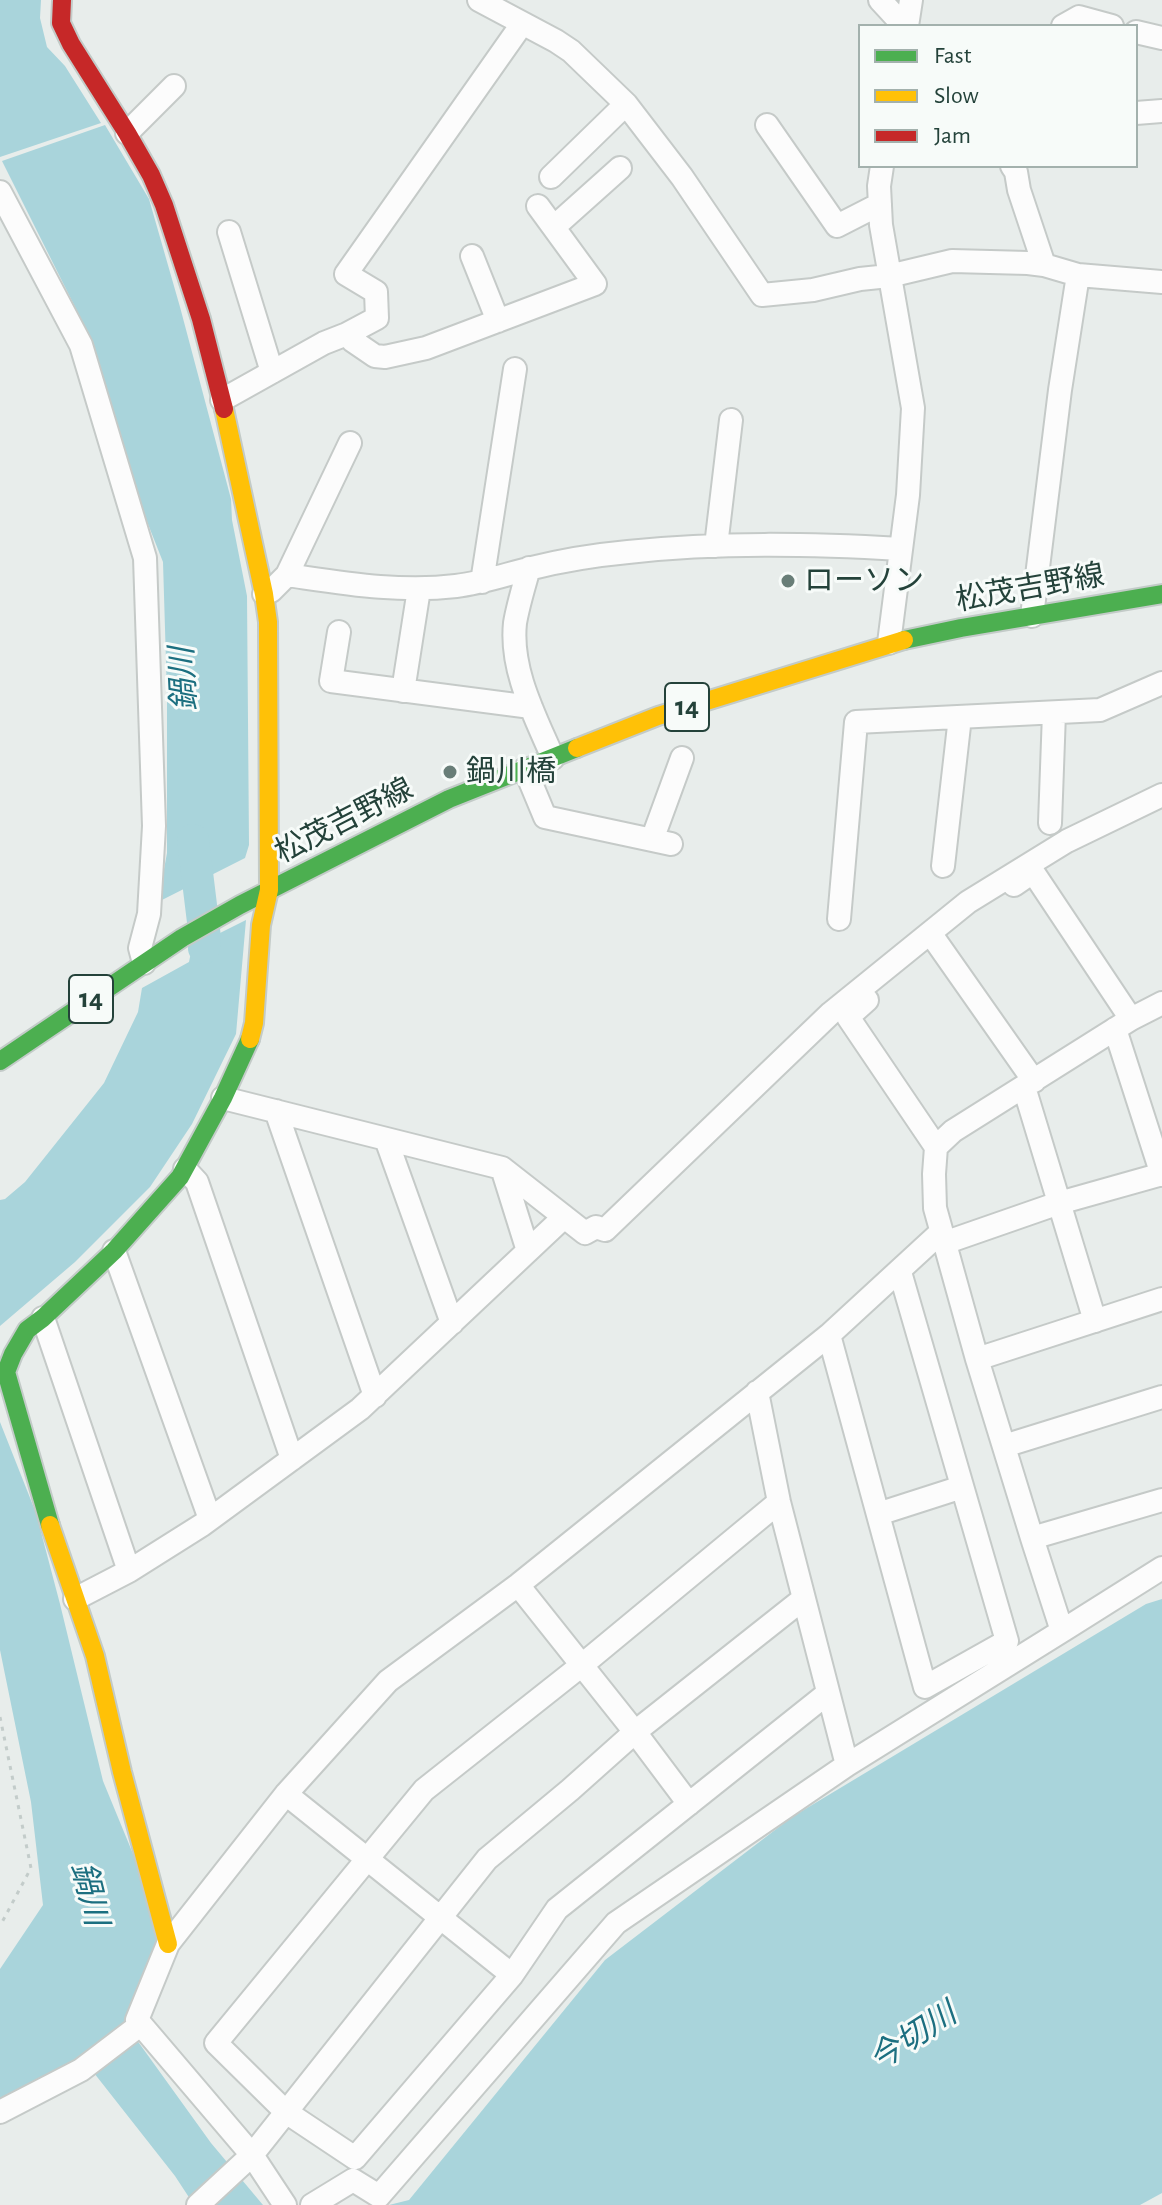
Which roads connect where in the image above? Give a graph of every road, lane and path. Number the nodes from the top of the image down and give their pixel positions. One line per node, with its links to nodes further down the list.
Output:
1 (62, 0): 17 (street)
2 (479, 0): 5 (street)
3 (880, 0): 6 (street)
4 (911, 0): 7 (street)
5 (522, 24): 13 (street); 33 (street)
6 (904, 24)
7 (906, 24)
8 (1067, 24): 9 (street)
9 (1105, 24)
10 (1138, 32): 11 (street)
11 (1162, 38)
12 (174, 86): 17 (street)
13 (626, 104): 21 (street); 30 (street)
14 (1162, 111): 15 (street)
15 (1138, 113)
16 (767, 125): 23 (street)
17 (127, 133): 36 (street)
18 (620, 168): 25 (street)
19 (882, 168): 23 (street)
20 (1018, 168): 28 (street)
21 (551, 177)
22 (0, 192): 64 (street)
23 (880, 204): 30 (street)
24 (538, 206): 25 (street)
25 (554, 227): 32 (street)
26 (229, 232): 35 (street)
27 (472, 256): 32 (street)
28 (1044, 265): 29 (street); 30 (street)
29 (1078, 275): 31 (street); 47 (street)
30 (889, 276): 40 (street)
31 (1162, 282)
32 (498, 321): 33 (street)
33 (347, 334): 35 (street)
34 (515, 369): 43 (street)
35 (272, 372): 36 (street)
36 (222, 400): 45 (street)
37 (731, 420): 39 (street)
38 (350, 443): 42 (street)
39 (716, 546): 40 (street); 41 (street)
40 (901, 549): 49 (street)
41 (529, 568): 43 (street); 52 (street)
42 (287, 575): 44 (street); 45 (street)
43 (482, 582): 44 (street)
44 (419, 589): 51 (street)
45 (264, 594): 61 (street)
46 (1162, 594): 47 (street, 松茂吉野線 / 14)
47 (1032, 616): 49 (street, 松茂吉野線 / 14)
48 (339, 632): 51 (street)
49 (889, 643): 55 (street, 松茂吉野線 / 14)
50 (1162, 683): 53 (street)
51 (403, 691): 52 (street)
52 (531, 707): 55 (street)
53 (1054, 713): 54 (street); 59 (street)
54 (960, 717): 60 (street); 62 (street)
55 (553, 758): 57 (street, 松茂吉野線 / 14)
56 (682, 758): 57 (street)
57 (525, 769): 61 (street, 松茂吉野線 / 14)
58 (1162, 795): 77 (street)
59 (1050, 823)
60 (943, 866)
61 (269, 890): 64 (street, 松茂吉野線 / 14); 69 (street)
62 (839, 919)
63 (935, 940): 66 (street); 68 (street); 72 (street)
64 (144, 963): 67 (street, 松茂吉野線 / 14)
65 (1162, 1003): 66 (street)
66 (1123, 1024): 68 (street); 75 (street)
67 (0, 1061)
68 (1029, 1084): 72 (street); 76 (street)
69 (223, 1098): 70 (street); 74 (street)
70 (276, 1111): 71 (street); 89 (street)
71 (386, 1139): 73 (street); 85 (street)
72 (936, 1147): 78 (street)
73 (502, 1168): 77 (street); 80 (street)
74 (185, 1169): 79 (street); 92 (street)
75 (1162, 1174): 76 (street)
76 (1059, 1203): 78 (street); 84 (street)
77 (564, 1217): 80 (street)
78 (943, 1237): 81 (street); 87 (street)
79 (114, 1251): 83 (street); 97 (street)
80 (528, 1251): 85 (street)
81 (900, 1272): 86 (street); 93 (street)
82 (1162, 1299): 84 (street)
83 (43, 1318): 100 (street); 102 (street)
84 (1095, 1321): 87 (street)
85 (452, 1323): 89 (street)
86 (829, 1335): 88 (street); 96 (street)
87 (977, 1359): 91 (street)
88 (757, 1392): 95 (street); 101 (street)
89 (375, 1396): 92 (street)
90 (1162, 1397): 91 (street)
91 (1004, 1446): 98 (street)
92 (292, 1459): 97 (street)
93 (962, 1487): 96 (street); 96 (street)
94 (1162, 1500): 98 (street)
95 (779, 1502): 103 (street); 105 (street)
96 (878, 1514)
97 (210, 1519): 100 (street)
98 (1032, 1538): 104 (street)
99 (1162, 1568): 104 (street)
100 (129, 1571): 102 (street)
101 (518, 1585): 105 (street); 110 (street)
102 (75, 1599): 115 (street)
103 (803, 1599): 106 (street); 108 (street)
104 (1062, 1631): 109 (street)
105 (582, 1665): 108 (street); 112 (street)
106 (828, 1693): 109 (street); 111 (street)
107 (0, 1717): 114 (path)
108 (635, 1732): 111 (street); 113 (street)
109 (847, 1765): 123 (street)
110 (286, 1794): 112 (street); 115 (street)
111 (689, 1804): 116 (street)
112 (367, 1860): 113 (street); 119 (street)
113 (440, 1917): 116 (street); 119 (street)
114 (0, 1926)
115 (168, 1944): 117 (street)
116 (512, 1975): 119 (street)
117 (137, 2027): 118 (street); 120 (street)
118 (0, 2112)
119 (286, 2112): 120 (street)
120 (247, 2161): 121 (street); 122 (street)
121 (198, 2205)
122 (285, 2205)
123 (312, 2205)

